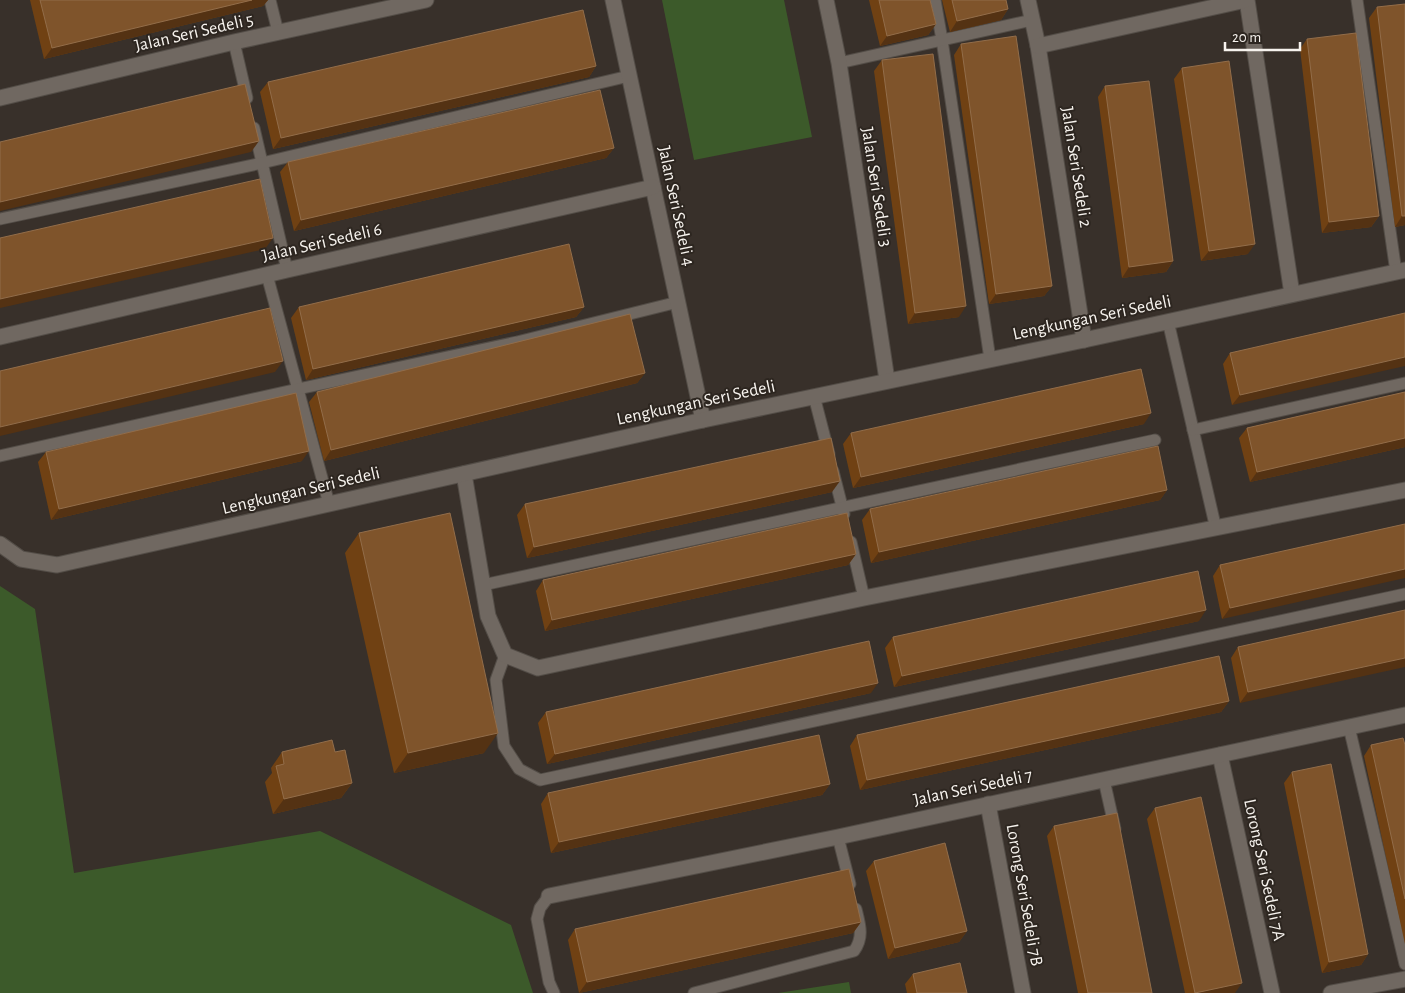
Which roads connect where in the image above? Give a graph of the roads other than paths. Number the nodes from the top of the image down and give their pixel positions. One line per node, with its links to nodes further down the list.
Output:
1 (270, 0): 10 (lane)
2 (426, 0): 10 (street, Jalan Seri Sedeli 5)
3 (613, 0): 15 (street, Jalan Seri Sedeli 4)
4 (826, 0): 14 (street, Jalan Seri Sedeli 3)
5 (934, 0): 11 (lane)
6 (1028, 0): 9 (street, Jalan Seri Sedeli 2)
7 (1246, 0): 13 (street); 23 (street)
8 (1357, 0): 21 (lane)
9 (1032, 20): 11 (lane); 13 (street, Jalan Seri Sedeli 2)
10 (278, 32): 12 (street, Jalan Seri Sedeli 5)
11 (942, 40): 14 (lane); 28 (lane)
12 (234, 42): 16 (street, Jalan Seri Sedeli 5); 17 (lane)
13 (1038, 46): 27 (street, Jalan Seri Sedeli 2)
14 (839, 63): 29 (street, Jalan Seri Sedeli 3)
15 (629, 76): 17 (lane); 18 (street, Jalan Seri Sedeli 4)
16 (0, 98)
17 (262, 164): 19 (lane); 20 (lane)
18 (653, 187): 20 (street, Jalan Seri Sedeli 6); 24 (street, Jalan Seri Sedeli 4)
19 (0, 219)
20 (287, 270): 22 (street, Jalan Seri Sedeli 6)
21 (1400, 271): 23 (street, Lengkungan Seri Sedeli)
22 (267, 275): 26 (street, Jalan Seri Sedeli 6); 31 (lane)
23 (1292, 294): 25 (street, Lengkungan Seri Sedeli)
24 (678, 302): 31 (lane); 33 (street, Jalan Seri Sedeli 4)
25 (1168, 321): 27 (street, Lengkungan Seri Sedeli); 34 (lane)
26 (0, 337)
27 (1084, 340): 28 (street, Lengkungan Seri Sedeli)
28 (990, 359): 29 (street, Lengkungan Seri Sedeli)
29 (886, 380): 32 (street, Lengkungan Seri Sedeli)
30 (1405, 383): 34 (lane)
31 (298, 389): 36 (lane); 39 (lane)
32 (814, 396): 33 (street, Lengkungan Seri Sedeli); 40 (lane)
33 (703, 420): 37 (street, Lengkungan Seri Sedeli)
34 (1193, 430): 41 (lane)
35 (1155, 440): 40 (lane)
36 (0, 456)
37 (464, 474): 39 (street, Lengkungan Seri Sedeli); 43 (street)
38 (1405, 490): 41 (street)
39 (329, 504): 42 (street, Lengkungan Seri Sedeli)
40 (842, 506): 43 (lane); 45 (lane)
41 (1216, 529): 45 (street)
42 (0, 544)
43 (483, 585): 46 (street)
44 (1405, 594): 46 (lane)
45 (864, 598): 46 (street)
46 (505, 655)
47 (1405, 716): 48 (street, Jalan Seri Sedeli 7)
48 (1348, 728): 49 (street, Jalan Seri Sedeli 7); 55 (lane)
49 (1220, 755): 50 (street, Jalan Seri Sedeli 7); 60 (street, Lorong Seri Sedeli 7A)
50 (1104, 780): 51 (street, Jalan Seri Sedeli 7); 53 (lane)
51 (988, 804): 52 (street, Jalan Seri Sedeli 7); 59 (street, Lorong Seri Sedeli 7B)
52 (838, 837): 54 (street, Jalan Seri Sedeli 7); 58 (lane)
53 (1117, 838)
54 (549, 896): 57 (lane)
55 (1405, 964)
56 (1405, 979): 61 (street)
57 (554, 993)
58 (694, 993)
59 (1023, 993)
60 (1272, 993)
61 (1331, 993)

